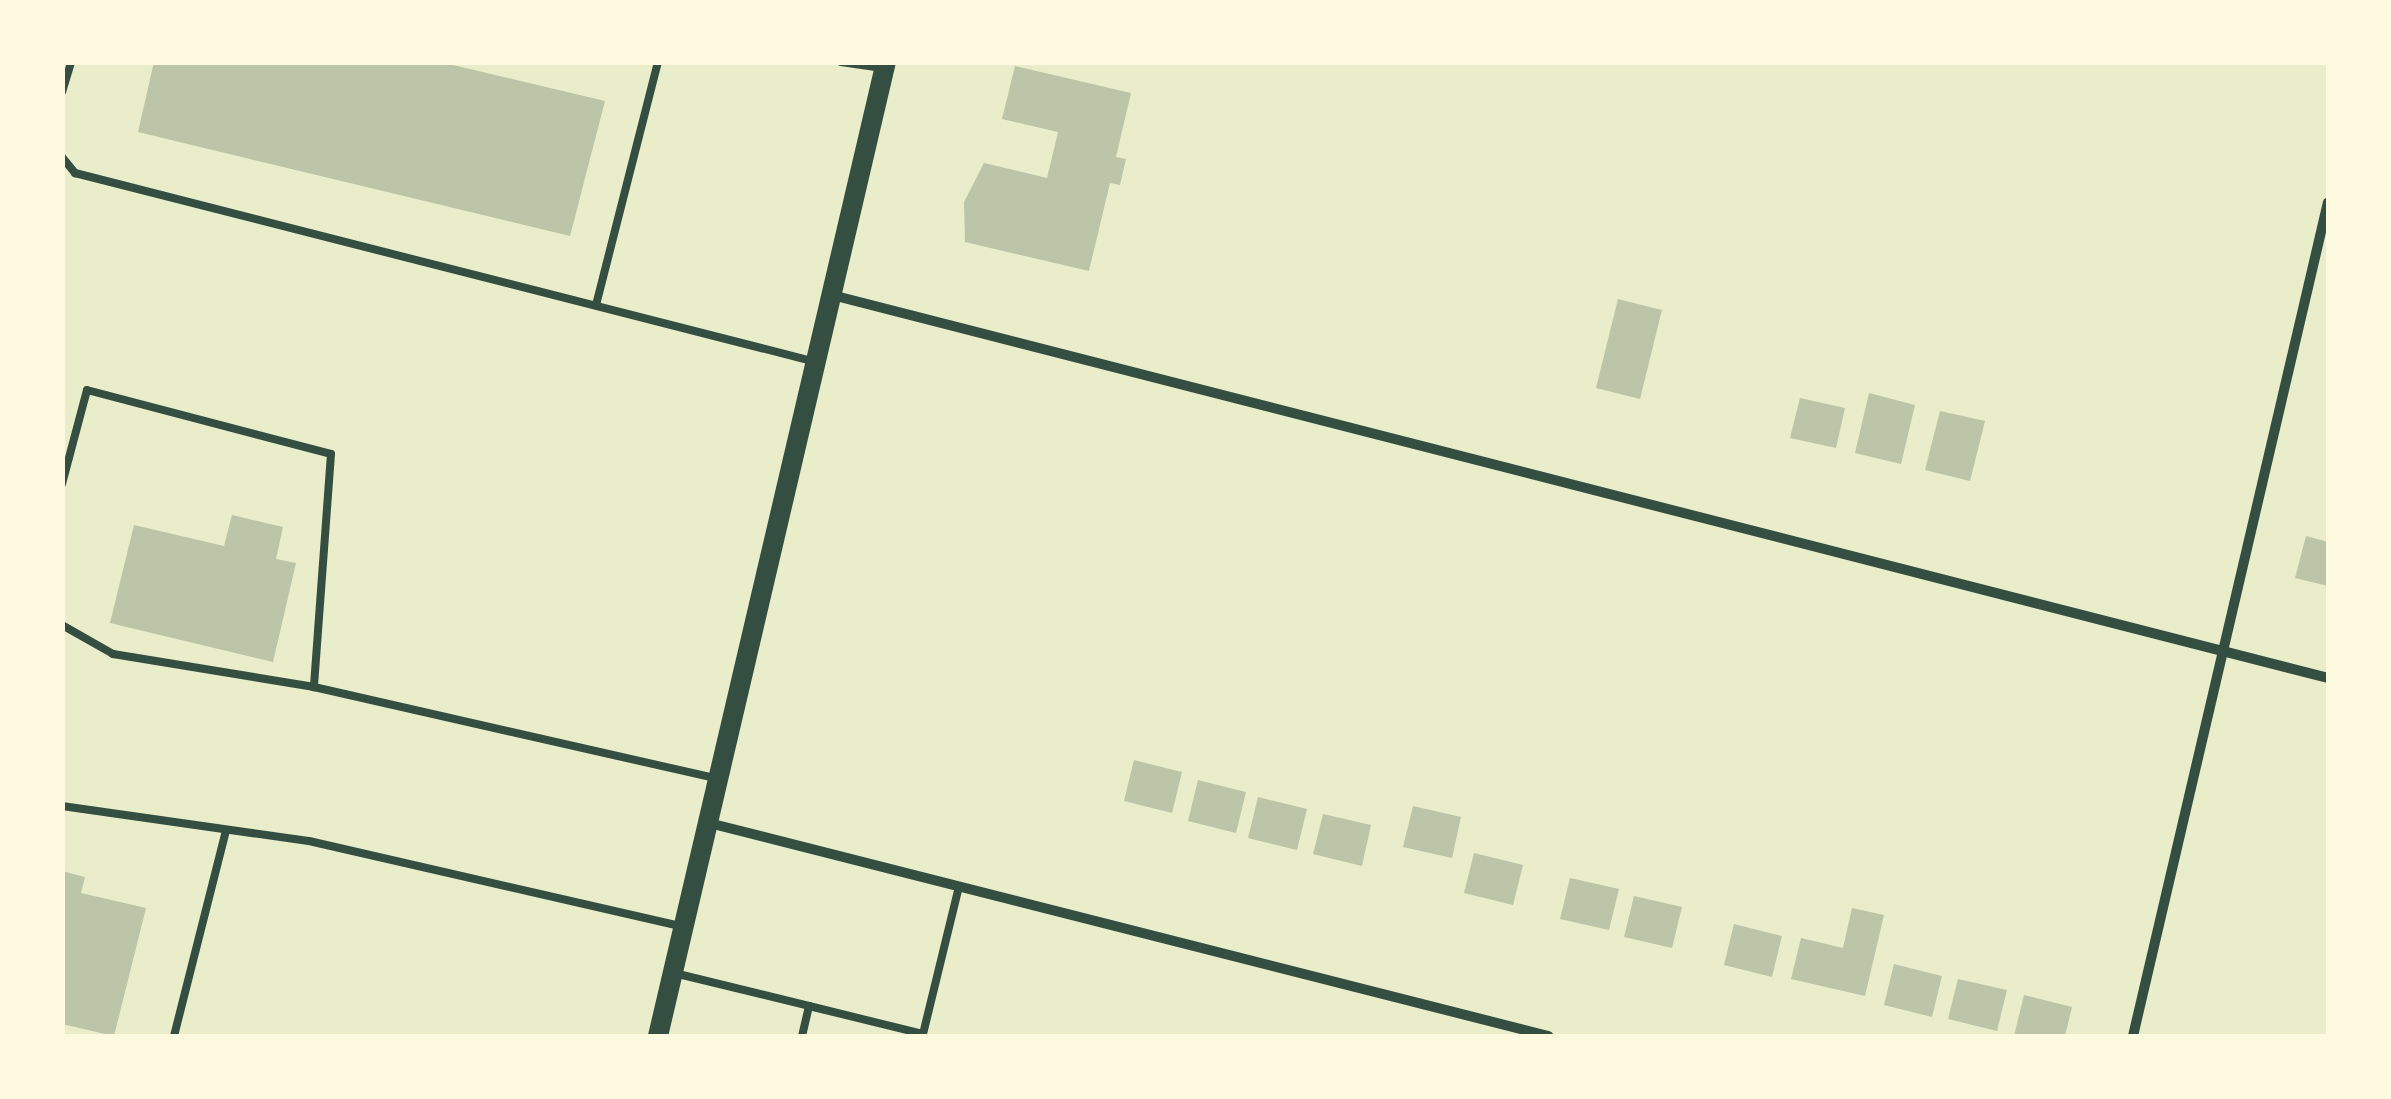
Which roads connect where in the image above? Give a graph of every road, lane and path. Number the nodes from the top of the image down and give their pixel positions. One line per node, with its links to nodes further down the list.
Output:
1 (71, 62): 5 (lane)
2 (658, 62): 9 (lane)
3 (841, 62): 4 (lane)
4 (886, 66): 8 (main road)
5 (62, 92)
6 (62, 156): 9 (lane)
7 (2328, 202): 13 (street)
8 (832, 295): 10 (main road); 13 (street)
9 (596, 305): 10 (lane)
10 (816, 362): 16 (main road)
11 (62, 484): 15 (lane)
12 (62, 625): 15 (lane)
13 (2224, 651): 14 (street); 28 (street)
14 (2328, 678)
15 (314, 687): 16 (lane)
16 (718, 779): 18 (main road)
17 (62, 806): 19 (lane)
18 (708, 822): 20 (street); 21 (main road)
19 (226, 830): 21 (lane); 24 (lane)
20 (958, 886): 23 (lane); 27 (street)
21 (684, 927): 22 (main road)
22 (672, 973): 23 (lane); 25 (main road)
23 (809, 1006): 26 (lane)
24 (174, 1036)
25 (658, 1036)
26 (802, 1036)
27 (1548, 1036)
28 (2133, 1036)

